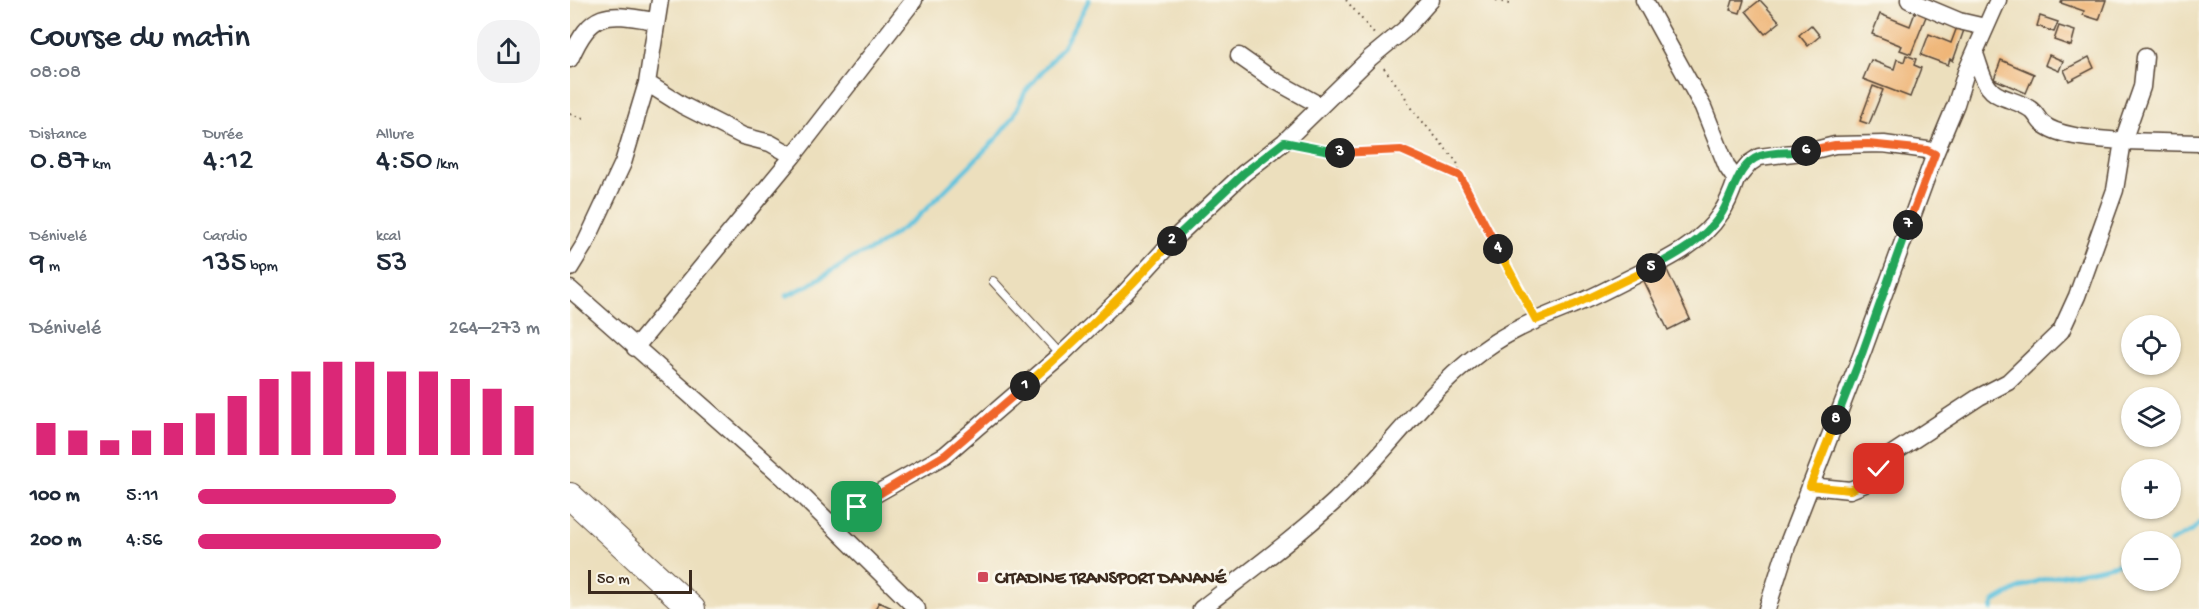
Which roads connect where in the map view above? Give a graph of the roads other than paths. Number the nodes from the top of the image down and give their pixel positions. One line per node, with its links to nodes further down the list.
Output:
1 (660, 0): 7 (street)
2 (914, 0): 18 (street)
3 (1431, 0): 14 (street)
4 (1644, 0): 19 (street)
5 (1909, 0): 8 (street)
6 (1998, 0): 8 (street)
7 (655, 21): 12 (street); 13 (street)
8 (1985, 27): 9 (street)
9 (1975, 54): 15 (street); 17 (street)
10 (1239, 56): 14 (street)
11 (2145, 57): 15 (street)
12 (570, 59)
13 (647, 83): 18 (street); 20 (street)
14 (1321, 106): 24 (street)
15 (2123, 141): 16 (street); 25 (street)
16 (2199, 143)
17 (1935, 154): 19 (street); 25 (street)
18 (793, 156): 23 (street)
19 (1736, 180): 30 (street)
20 (570, 268)
21 (993, 281): 24 (lane)
22 (570, 289): 23 (street)
23 (635, 348): 27 (street)
24 (1061, 355): 27 (street)
25 (1810, 486): 31 (street)
26 (570, 496): 28 (main road)
27 (833, 524): 29 (street)
28 (692, 609)
29 (917, 609)
30 (1201, 609)
31 (1767, 609)

